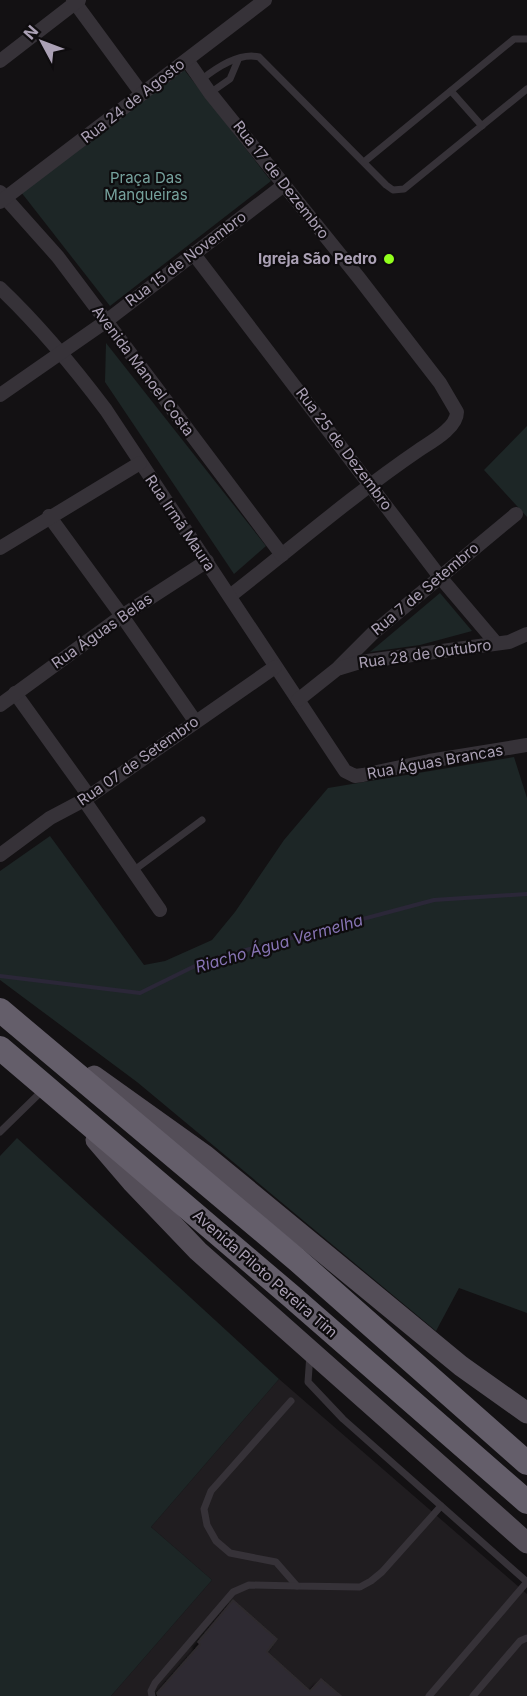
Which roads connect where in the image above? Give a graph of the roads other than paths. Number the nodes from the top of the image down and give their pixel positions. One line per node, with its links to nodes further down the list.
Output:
1 (265, 0): 4 (street, Rua 24 de Agosto)
2 (75, 1): 6 (street); 11 (street)
3 (527, 39): 9 (lane)
4 (187, 60): 7 (street, Rua 17 de Dezembro); 11 (street, Rua 24 de Agosto)
5 (238, 60): 7 (lane); 10 (lane); 13 (lane)
6 (0, 61)
7 (201, 80): 10 (street, Rua 17 de Dezembro)
8 (527, 89): 12 (lane)
9 (450, 91): 12 (lane); 13 (lane)
10 (210, 93): 14 (street, Rua 17 de Dezembro)
11 (142, 94): 15 (street, Rua 24 de Agosto)
12 (482, 126): 13 (lane)
13 (364, 162)
14 (284, 184): 16 (street, Rua 15 de Novembro); 22 (street, Rua 17 de Dezembro)
15 (1, 197): 18 (street, Avenida Manoel Costa)
16 (193, 253): 18 (street, Rua 15 de Novembro); 22 (street, Rua 25 de Dezembro)
17 (0, 288): 19 (street, Rua Irmã Maura)
18 (105, 322): 19 (street, Rua 15 de Novembro); 26 (street, Avenida Manoel Costa)
19 (63, 353): 20 (street, Rua 15 de Novembro); 21 (street, Rua Irmã Maura)
20 (0, 394)
21 (140, 463): 24 (street); 27 (street, Rua Irmã Maura)
22 (370, 484): 26 (street); 28 (street, Rua 25 de Dezembro)
23 (516, 514): 28 (street, Rua 7 de Setembro)
24 (49, 516): 25 (street); 30 (street)
25 (0, 548)
26 (282, 555): 29 (street)
27 (207, 561): 29 (street, Rua Irmã Maura); 30 (street, Rua Águas Belas)
28 (440, 577): 32 (street, Rua 25 de Dezembro); 34 (street, Rua 7 de Setembro)
29 (230, 596): 33 (street, Rua Irmã Maura)
30 (123, 615): 35 (street, Rua Águas Belas); 38 (street)
31 (527, 634): 32 (street, Rua 28 de Outubro)
32 (496, 643): 34 (street, Rua 28 de Outubro)
33 (276, 667): 36 (street, Rua Irmã Maura); 38 (street, Rua 07 de Setembro)
34 (337, 669): 36 (street, Rua 28 de Outubro)
35 (15, 693): 37 (street, Rua Águas Belas); 41 (street)
36 (298, 700): 40 (street, Rua Irmã Maura)
37 (0, 705)
38 (195, 721): 41 (street, Rua 07 de Setembro)
39 (527, 745): 40 (street, Rua Águas Brancas)
40 (345, 771)
41 (86, 798): 43 (street, Rua 07 de Setembro); 44 (street)
42 (202, 820): 44 (lane)
43 (0, 855)
44 (133, 871): 45 (street)
45 (160, 910)
46 (5, 1015): 53 (main road); 54 (highway, Avenida Piloto Pereira Tim)
47 (0, 1048): 48 (highway, Avenida Piloto Pereira Tim)
48 (46, 1087): 49 (highway, Avenida Piloto Pereira Tim); 50 (lane)
49 (70, 1108): 51 (main road); 55 (highway, Avenida Piloto Pereira Tim)
50 (0, 1132)
51 (310, 1352): 56 (lane); 57 (main road)
52 (291, 1401): 59 (lane)
53 (527, 1413)
54 (527, 1462)
55 (527, 1502)
56 (441, 1506): 58 (lane); 59 (lane)
57 (527, 1543)
58 (527, 1582): 62 (lane)
59 (297, 1586): 61 (lane)
60 (527, 1638): 63 (lane)
61 (152, 1696)
62 (429, 1696)
63 (473, 1696)

